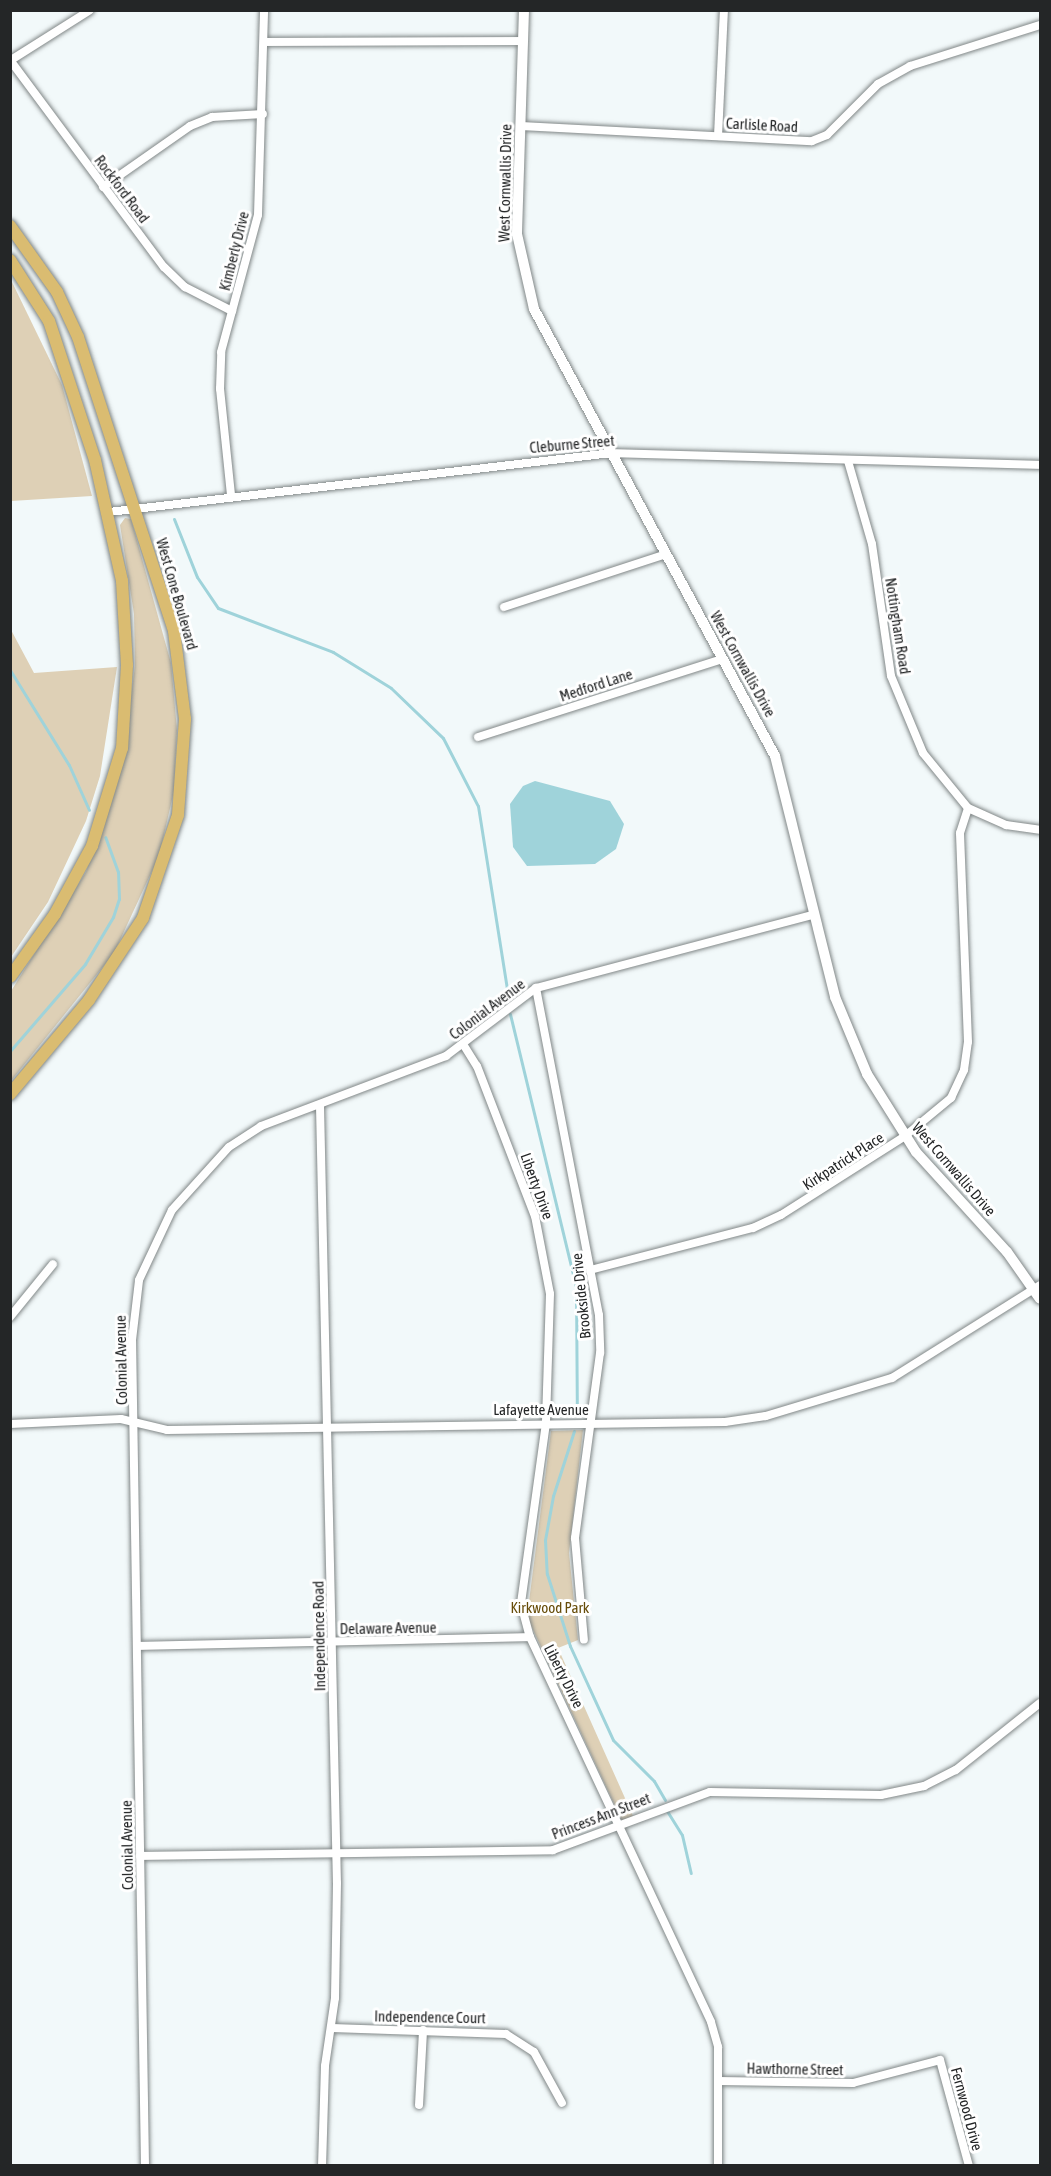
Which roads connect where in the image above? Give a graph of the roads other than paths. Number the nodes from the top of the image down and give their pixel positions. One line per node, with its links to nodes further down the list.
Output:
1 (90, 10): 8 (street)
2 (264, 10): 7 (street, Kimberly Drive)
3 (524, 10): 6 (street, West Cornwallis Drive)
4 (724, 10): 11 (street)
5 (1041, 25): 11 (street, Carlisle Road)
6 (523, 41): 7 (street); 10 (street, West Cornwallis Drive)
7 (264, 42): 9 (street, Kimberly Drive)
8 (11, 60): 12 (street, Rockford Road)
9 (263, 114): 12 (street); 15 (street, Kimberly Drive)
10 (521, 126): 11 (street, Carlisle Road); 16 (street, West Cornwallis Drive)
11 (718, 136)
12 (103, 187): 15 (street, Rockford Road)
13 (10, 226): 20 (main road, West Cone Boulevard)
14 (10, 260): 21 (main road)
15 (232, 311): 19 (street, Kimberly Drive)
16 (612, 453): 17 (street, Cleburne Street); 19 (street, Cleburne Street); 22 (street, West Cornwallis Drive)
17 (848, 460): 18 (street, Cleburne Street); 26 (street, Nottingham Road)
18 (1041, 465)
19 (231, 495): 20 (street, Cleburne Street)
20 (136, 508): 21 (street, Cleburne Street); 32 (main road, West Cone Boulevard)
21 (109, 512): 29 (main road)
22 (666, 555): 23 (street); 24 (street, West Cornwallis Drive)
23 (504, 607)
24 (723, 659): 25 (street, Medford Lane); 28 (street, West Cornwallis Drive)
25 (478, 737)
26 (968, 808): 27 (street, Nottingham Road); 34 (street, Kirkpatrick Place)
27 (1041, 830)
28 (813, 915): 30 (street, Colonial Avenue); 34 (street, West Cornwallis Drive)
29 (11, 975)
30 (536, 988): 31 (street, Colonial Avenue); 36 (street, Brookside Drive)
31 (462, 1044): 33 (street, Colonial Avenue); 39 (street, Liberty Drive)
32 (10, 1094)
33 (320, 1106): 42 (street, Colonial Avenue); 43 (street, Independence Road)
34 (905, 1137): 36 (street, Kirkpatrick Place); 37 (street, West Cornwallis Drive)
35 (53, 1264): 38 (street)
36 (594, 1269): 40 (street, Brookside Drive)
37 (1039, 1291): 40 (street, Lafayette Avenue)
38 (10, 1317)
39 (546, 1423): 40 (street, Lafayette Avenue); 43 (street, Lafayette Avenue); 44 (street, Liberty Drive)
40 (591, 1423): 45 (street, Brookside Drive)
41 (10, 1424): 42 (street, Lafayette Avenue)
42 (136, 1425): 43 (street, Lafayette Avenue); 47 (street, Colonial Avenue)
43 (327, 1427): 46 (street, Independence Road)
44 (530, 1638): 46 (street, Delaware Avenue); 49 (street, Liberty Drive)
45 (584, 1640)
46 (333, 1642): 47 (street, Delaware Avenue); 50 (street, Independence Road)
47 (139, 1646): 51 (street, Colonial Avenue)
48 (1041, 1702): 49 (street, Princess Ann Street)
49 (619, 1826): 50 (street, Princess Ann Street); 55 (street, Liberty Drive)
50 (336, 1854): 51 (street, Princess Ann Street); 52 (street, Independence Road)
51 (140, 1856): 58 (street, Colonial Avenue)
52 (332, 2028): 53 (street, Independence Court); 59 (street, Independence Road)
53 (423, 2030): 56 (street, Independence Court); 57 (street)
54 (940, 2060): 55 (street, Hawthorne Street); 61 (street, Fernwood Drive)
55 (718, 2081): 60 (street, Liberty Drive)
56 (562, 2103)
57 (419, 2105)
58 (145, 2166)
59 (322, 2166)
60 (718, 2166)
61 (969, 2166)

